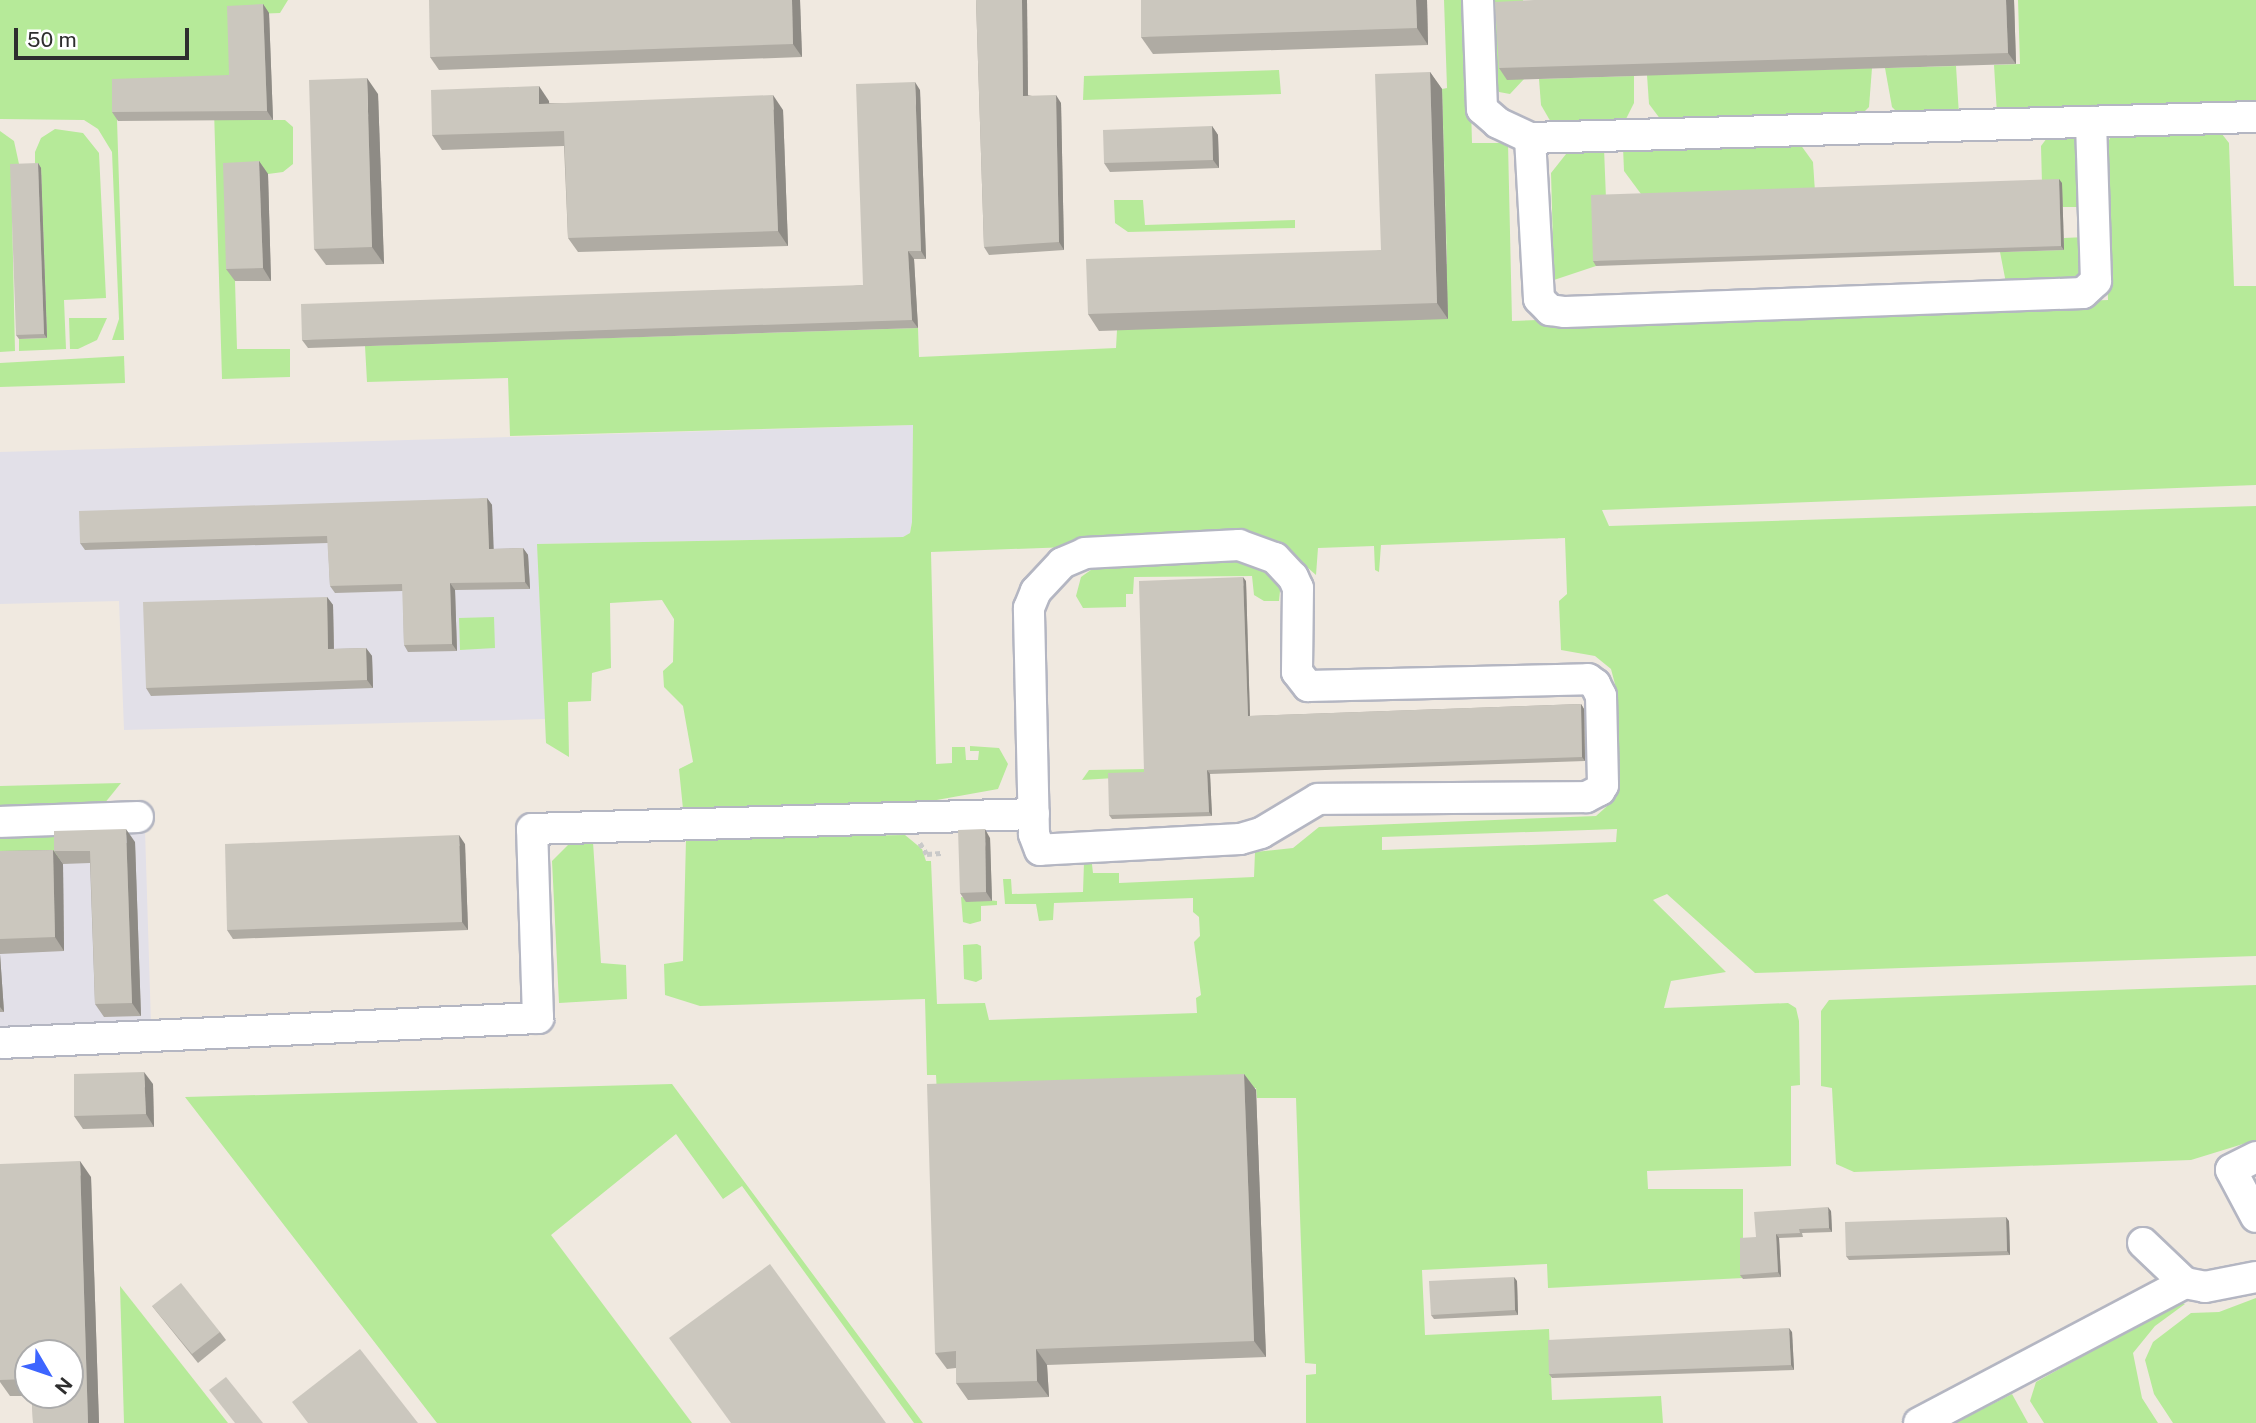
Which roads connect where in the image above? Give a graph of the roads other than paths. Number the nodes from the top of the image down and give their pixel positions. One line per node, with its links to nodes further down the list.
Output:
1 (1478, 0): 4 (street)
2 (2256, 117): 3 (street)
3 (2091, 122): 4 (street); 4 (street)
4 (1531, 138)
5 (1034, 814): 5 (street); 8 (street)
6 (138, 817): 7 (street)
7 (0, 822)
8 (0, 1043)
9 (2244, 1164): 10 (street)
10 (2256, 1217)
11 (2143, 1243): 13 (street)
12 (2256, 1277): 13 (street)
13 (2185, 1283): 14 (street)
14 (1919, 1423)

